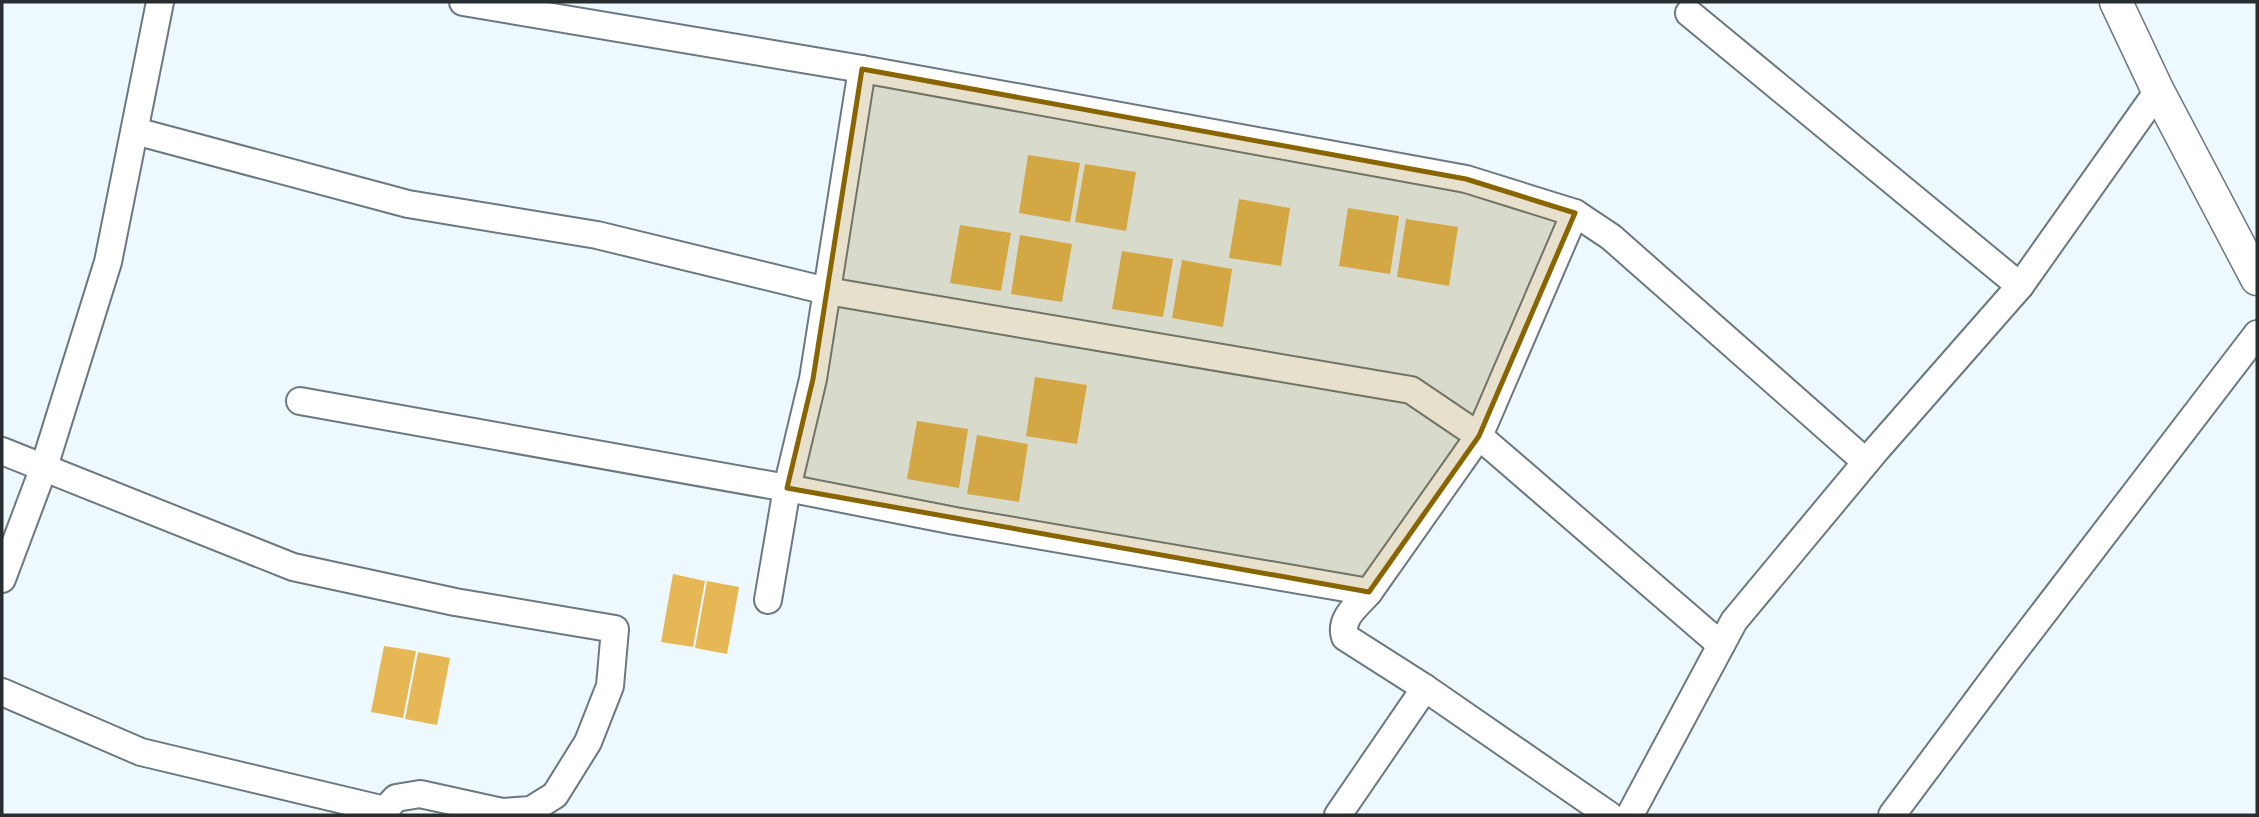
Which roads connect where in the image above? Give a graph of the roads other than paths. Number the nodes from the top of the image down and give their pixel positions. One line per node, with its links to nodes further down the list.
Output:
1 (160, 2): 7 (street)
2 (463, 2): 5 (street)
3 (2116, 2): 6 (street)
4 (1689, 12): 10 (street)
5 (862, 69): 8 (street); 11 (street)
6 (2158, 91): 9 (street); 10 (street)
7 (135, 131): 11 (street); 17 (street)
8 (1575, 213): 14 (street); 16 (street)
9 (2257, 279)
10 (2020, 286): 16 (street)
11 (827, 291): 14 (street); 18 (street)
12 (2257, 334): 29 (street)
13 (300, 401): 18 (street)
14 (1479, 436): 20 (street); 22 (street)
15 (2, 451): 17 (street)
16 (1866, 463): 22 (street)
17 (44, 467): 19 (street); 25 (street)
18 (786, 488): 20 (street); 21 (street)
19 (2, 579)
20 (1369, 592): 23 (street)
21 (768, 600)
22 (1721, 645): 28 (street)
23 (1425, 688): 26 (street); 27 (street)
24 (2, 692): 25 (street)
25 (384, 813)
26 (1338, 815)
27 (1609, 815)
28 (1630, 815)
29 (1892, 815)

